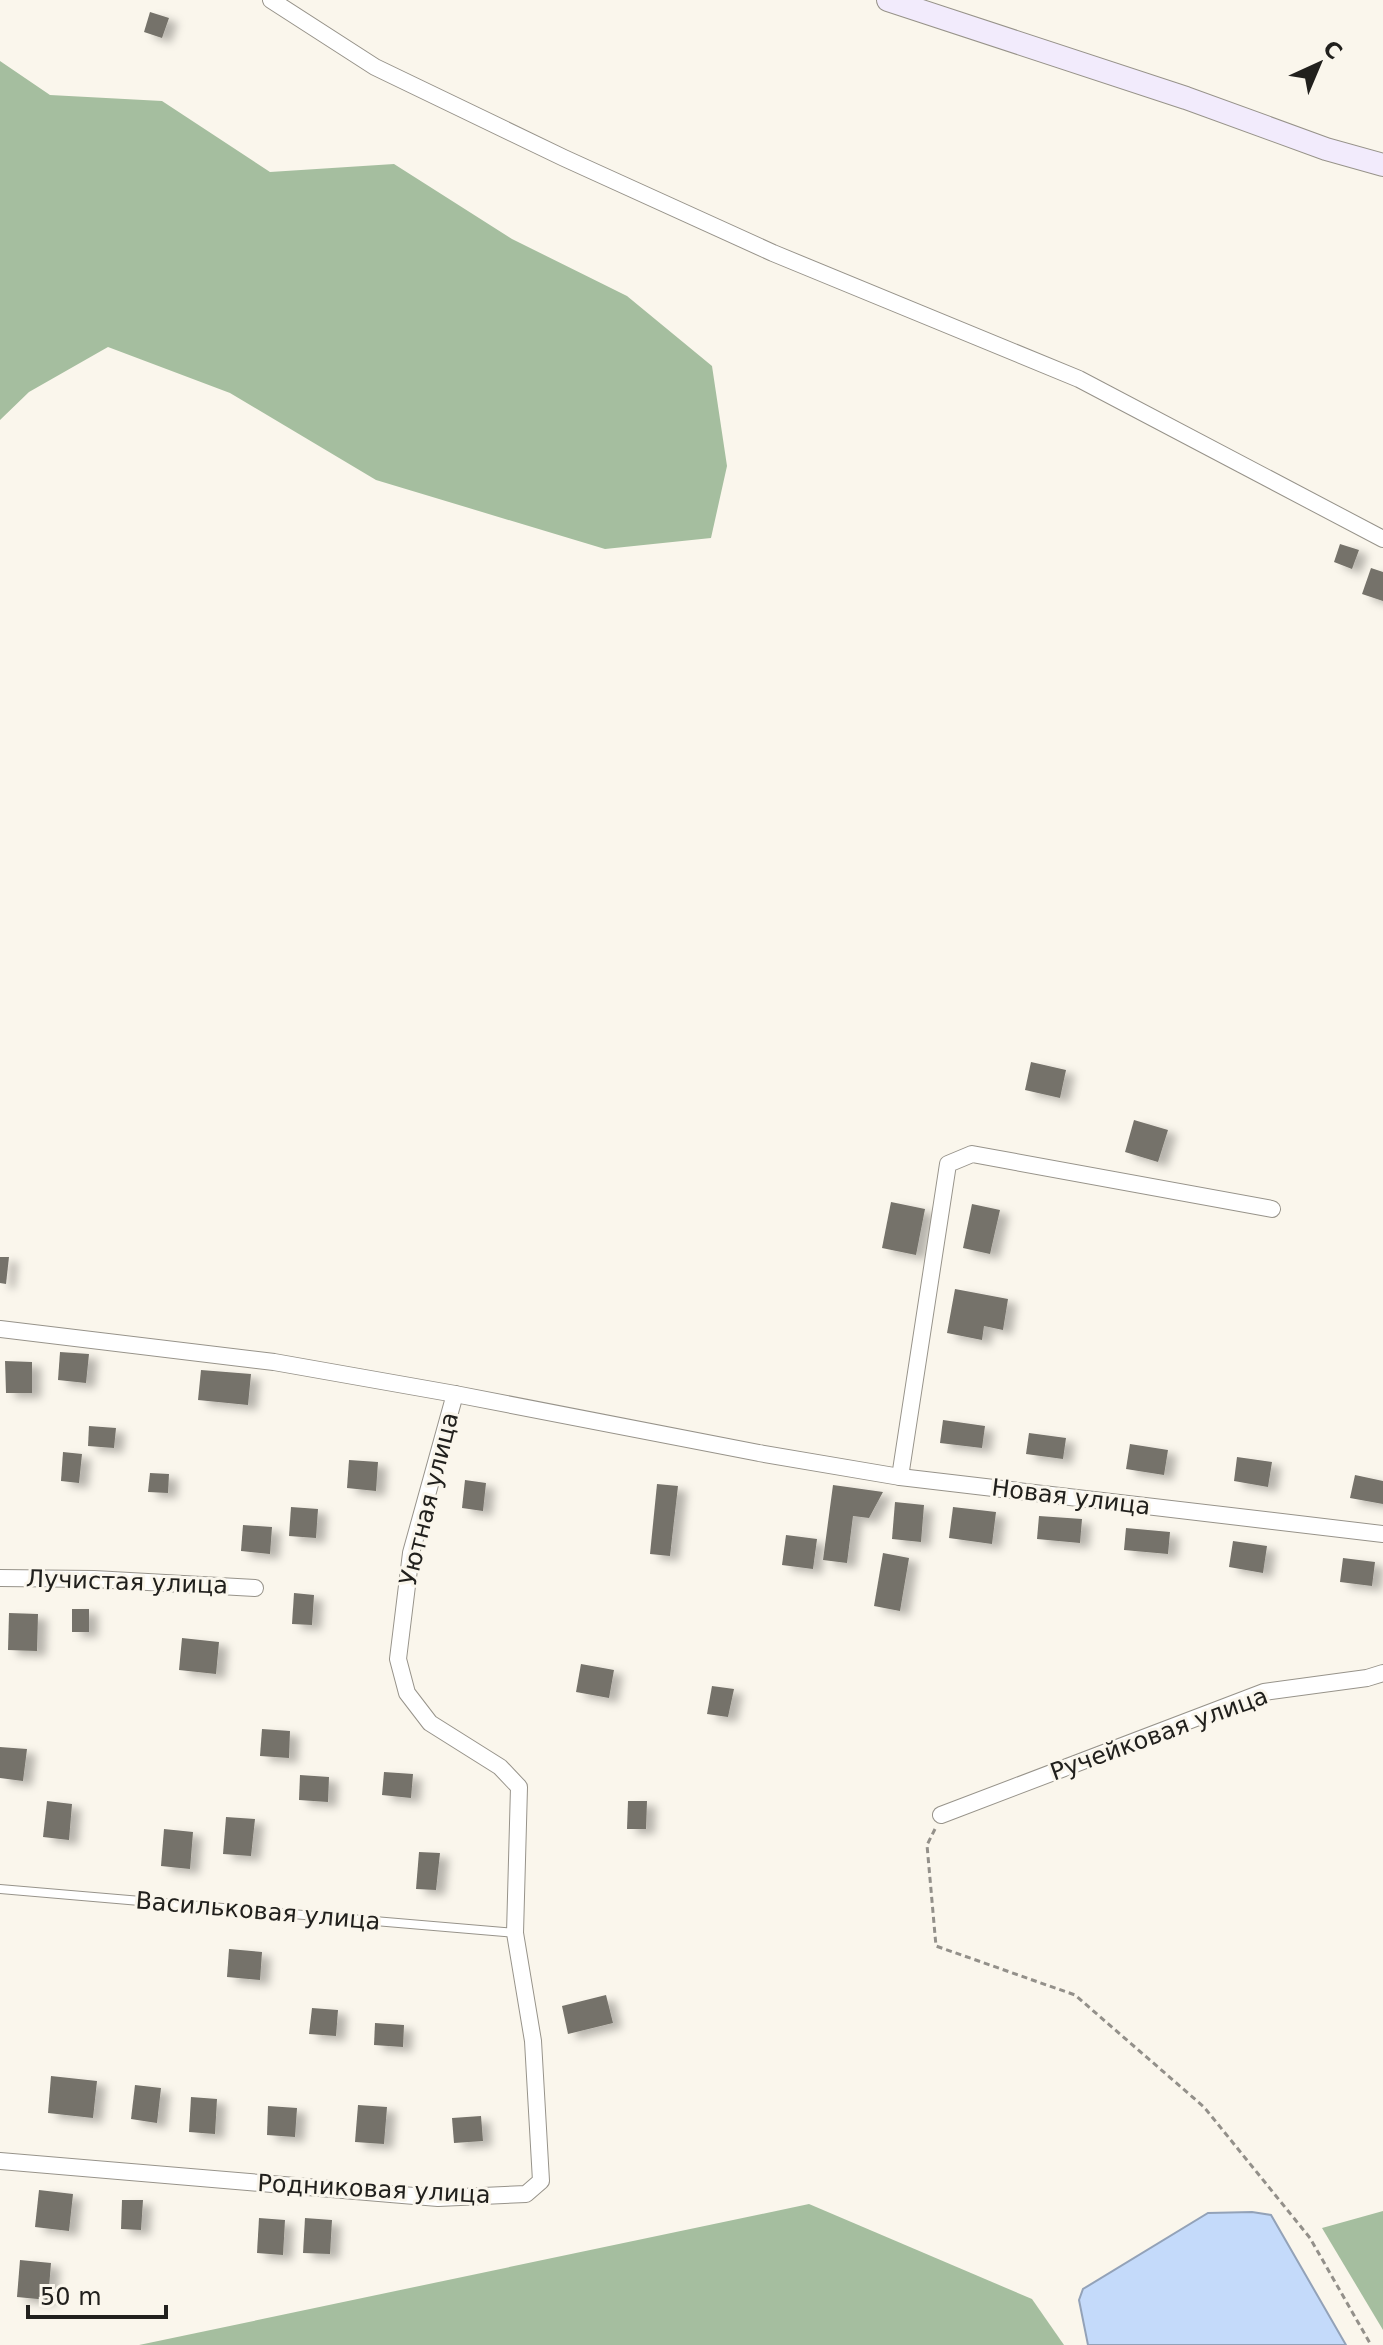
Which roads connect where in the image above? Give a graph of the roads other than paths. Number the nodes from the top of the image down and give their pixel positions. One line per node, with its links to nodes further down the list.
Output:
1 (271, 0): 4 (street)
2 (888, 0): 3 (main road)
3 (1383, 165)
4 (1383, 539)
5 (1272, 1209): 8 (street)
6 (0, 1329): 7 (street, Новая улица)
7 (455, 1394): 8 (street, Новая улица); 15 (street, Уютная улица)
8 (900, 1477): 9 (street, Новая улица)
9 (1383, 1534)
10 (0, 1578): 11 (street, Лучистая улица)
11 (255, 1588)
12 (1383, 1673): 13 (street, Ручейковая улица)
13 (941, 1815)
14 (0, 1889): 15 (lane, Васильковая улица)
15 (515, 1933): 16 (street, Родниковая улица)
16 (0, 2161)

